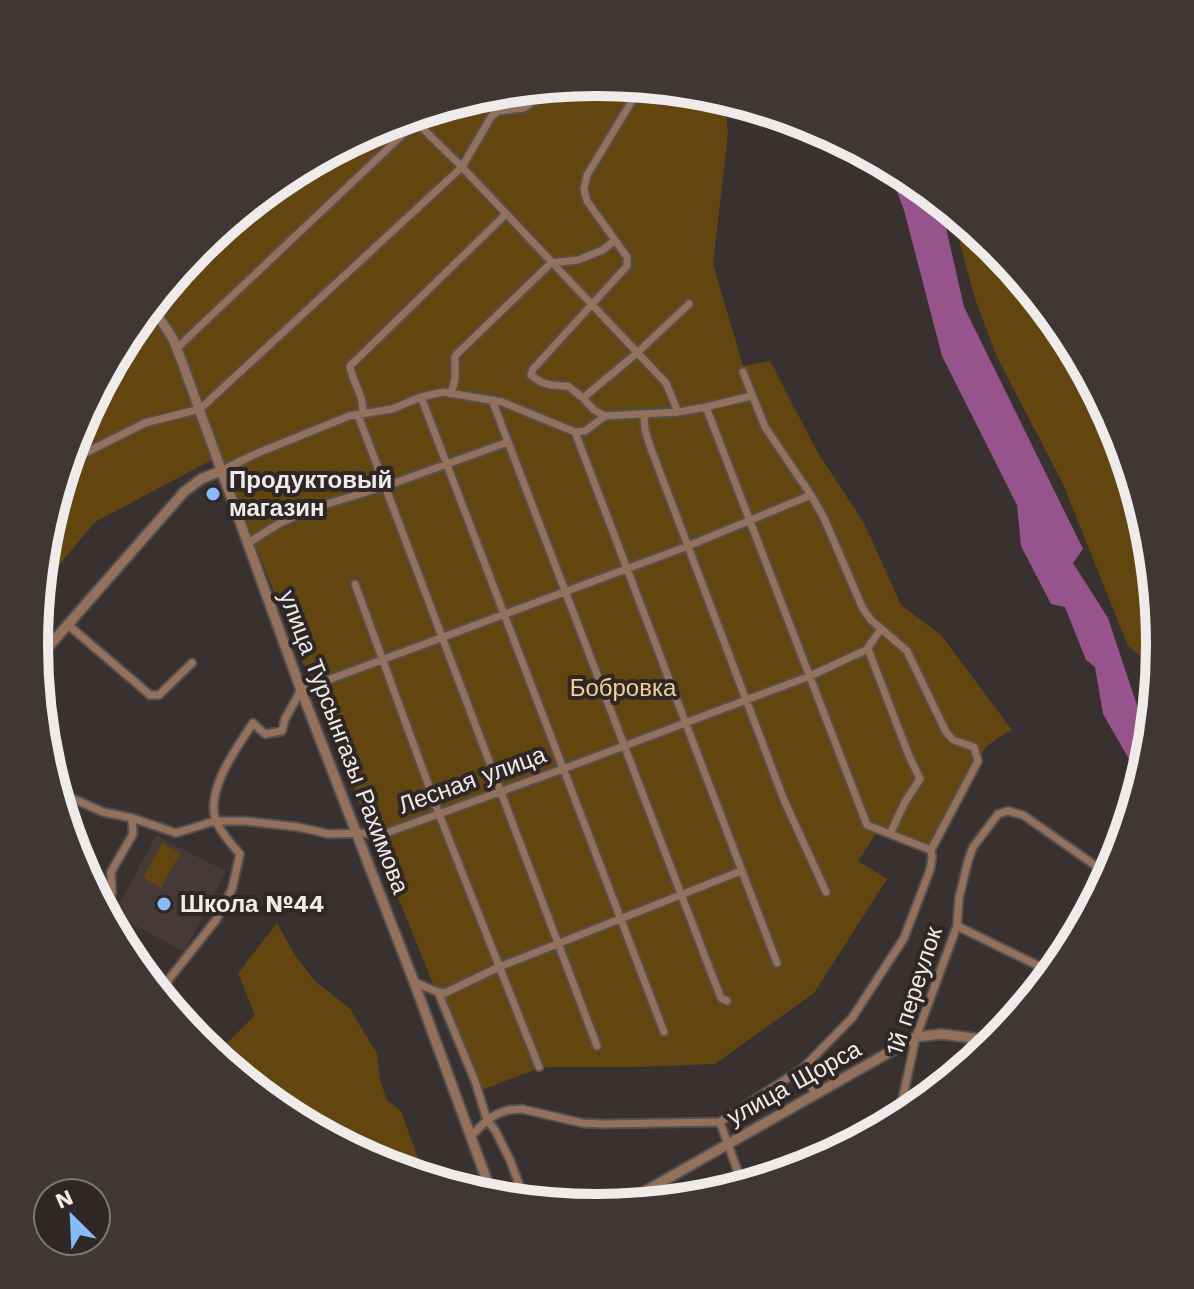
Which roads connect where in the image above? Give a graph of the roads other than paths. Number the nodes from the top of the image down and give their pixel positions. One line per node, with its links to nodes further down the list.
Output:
1 (634, 97): 7 (street)
2 (536, 99): 5 (street)
3 (420, 125): 5 (street)
4 (399, 133): 12 (street)
5 (462, 167): 6 (street); 21 (street)
6 (506, 214): 8 (street); 23 (street)
7 (615, 240): 8 (street); 10 (street)
8 (551, 263): 10 (street); 15 (street)
9 (689, 304): 13 (street)
10 (593, 306): 13 (street); 18 (street)
11 (158, 315): 12 (street, улица Турсынгазы Рахимова)
12 (177, 348): 21 (street, улица Турсынгазы Рахимова)
13 (637, 353): 18 (street); 22 (street)
14 (743, 372): 16 (street)
15 (451, 394): 17 (street); 19 (street)
16 (751, 396): 20 (street); 32 (street)
17 (421, 397): 23 (street); 29 (street)
18 (583, 398): 25 (street)
19 (492, 400): 26 (street); 27 (street)
20 (706, 407): 22 (street); 33 (street)
21 (200, 409): 28 (street); 30 (street, улица Турсынгазы Рахимова)
22 (678, 412): 24 (street)
23 (360, 414): 30 (street); 31 (street)
24 (644, 415): 25 (street); 35 (street)
25 (605, 416): 26 (street)
26 (575, 432): 36 (street)
27 (508, 442): 29 (street); 38 (street)
28 (82, 454)
29 (448, 465): 31 (street); 39 (street)
30 (223, 470): 34 (street, улица Турсынгазы Рахимова); 40 (street)
31 (386, 486): 34 (street); 42 (street)
32 (811, 495): 33 (street); 41 (street)
33 (750, 520): 35 (street); 47 (street)
34 (248, 543): 48 (street, улица Турсынгазы Рахимова)
35 (688, 546): 36 (street); 49 (street)
36 (627, 569): 38 (street); 50 (street)
37 (355, 584): 45 (street)
38 (565, 591): 39 (street); 51 (street)
39 (504, 614): 42 (street); 52 (street)
40 (67, 624): 43 (street); 46 (street)
41 (881, 629): 44 (street); 60 (street, улица Щорса)
42 (442, 637): 45 (street); 53 (street)
43 (48, 647)
44 (868, 649): 47 (street, Лесная улица); 59 (street)
45 (383, 660): 48 (street); 55 (street)
46 (192, 663)
47 (810, 676): 49 (street, Лесная улица); 59 (street)
48 (301, 690): 57 (street); 58 (street, улица Турсынгазы Рахимова)
49 (746, 699): 50 (street, Лесная улица); 63 (street)
50 (685, 722): 51 (street, Лесная улица); 62 (street)
51 (624, 745): 52 (street, Лесная улица); 64 (street)
52 (563, 769): 53 (street, Лесная улица); 66 (street)
53 (501, 791): 55 (street, Лесная улица); 68 (street)
54 (70, 797): 56 (street, Лесная улица)
55 (439, 814): 58 (street, Лесная улица); 70 (street)
56 (132, 818): 57 (street, Лесная улица); 65 (street)
57 (215, 821): 58 (street, Лесная улица); 73 (street)
58 (355, 833): 72 (street, улица Турсынгазы Рахимова)
59 (890, 834): 60 (street)
60 (931, 850): 81 (street, улица Щорса)
61 (1096, 866): 67 (street, 1й переулок)
62 (741, 871): 64 (street); 69 (street)
63 (826, 892)
64 (681, 895): 66 (street); 75 (street)
65 (110, 896)
66 (621, 919): 68 (street); 76 (street)
67 (957, 926): 71 (street); 77 (street, 1й переулок)
68 (559, 943): 70 (street); 79 (street)
69 (777, 963)
70 (499, 967): 74 (street); 80 (street)
71 (1041, 967)
72 (414, 982): 74 (street); 86 (street, улица Турсынгазы Рахимова)
73 (165, 984)
74 (438, 992): 84 (street)
75 (727, 1001)
76 (664, 1032)
77 (916, 1037): 78 (street, улица Щорса); 82 (street, улица Щорса); 83 (street, 1й переулок)
78 (979, 1039)
79 (597, 1046)
80 (539, 1067)
81 (803, 1068): 82 (street); 85 (street, улица Щорса)
82 (815, 1094): 87 (street, улица Щорса)
83 (902, 1101)
84 (487, 1120): 85 (street, улица Щорса); 86 (street); 90 (street)
85 (720, 1122): 87 (street)
86 (471, 1136): 89 (street, улица Турсынгазы Рахимова)
87 (728, 1143): 88 (street); 91 (street, улица Щорса)
88 (739, 1175)
89 (488, 1182)
90 (521, 1188)
91 (655, 1190)

